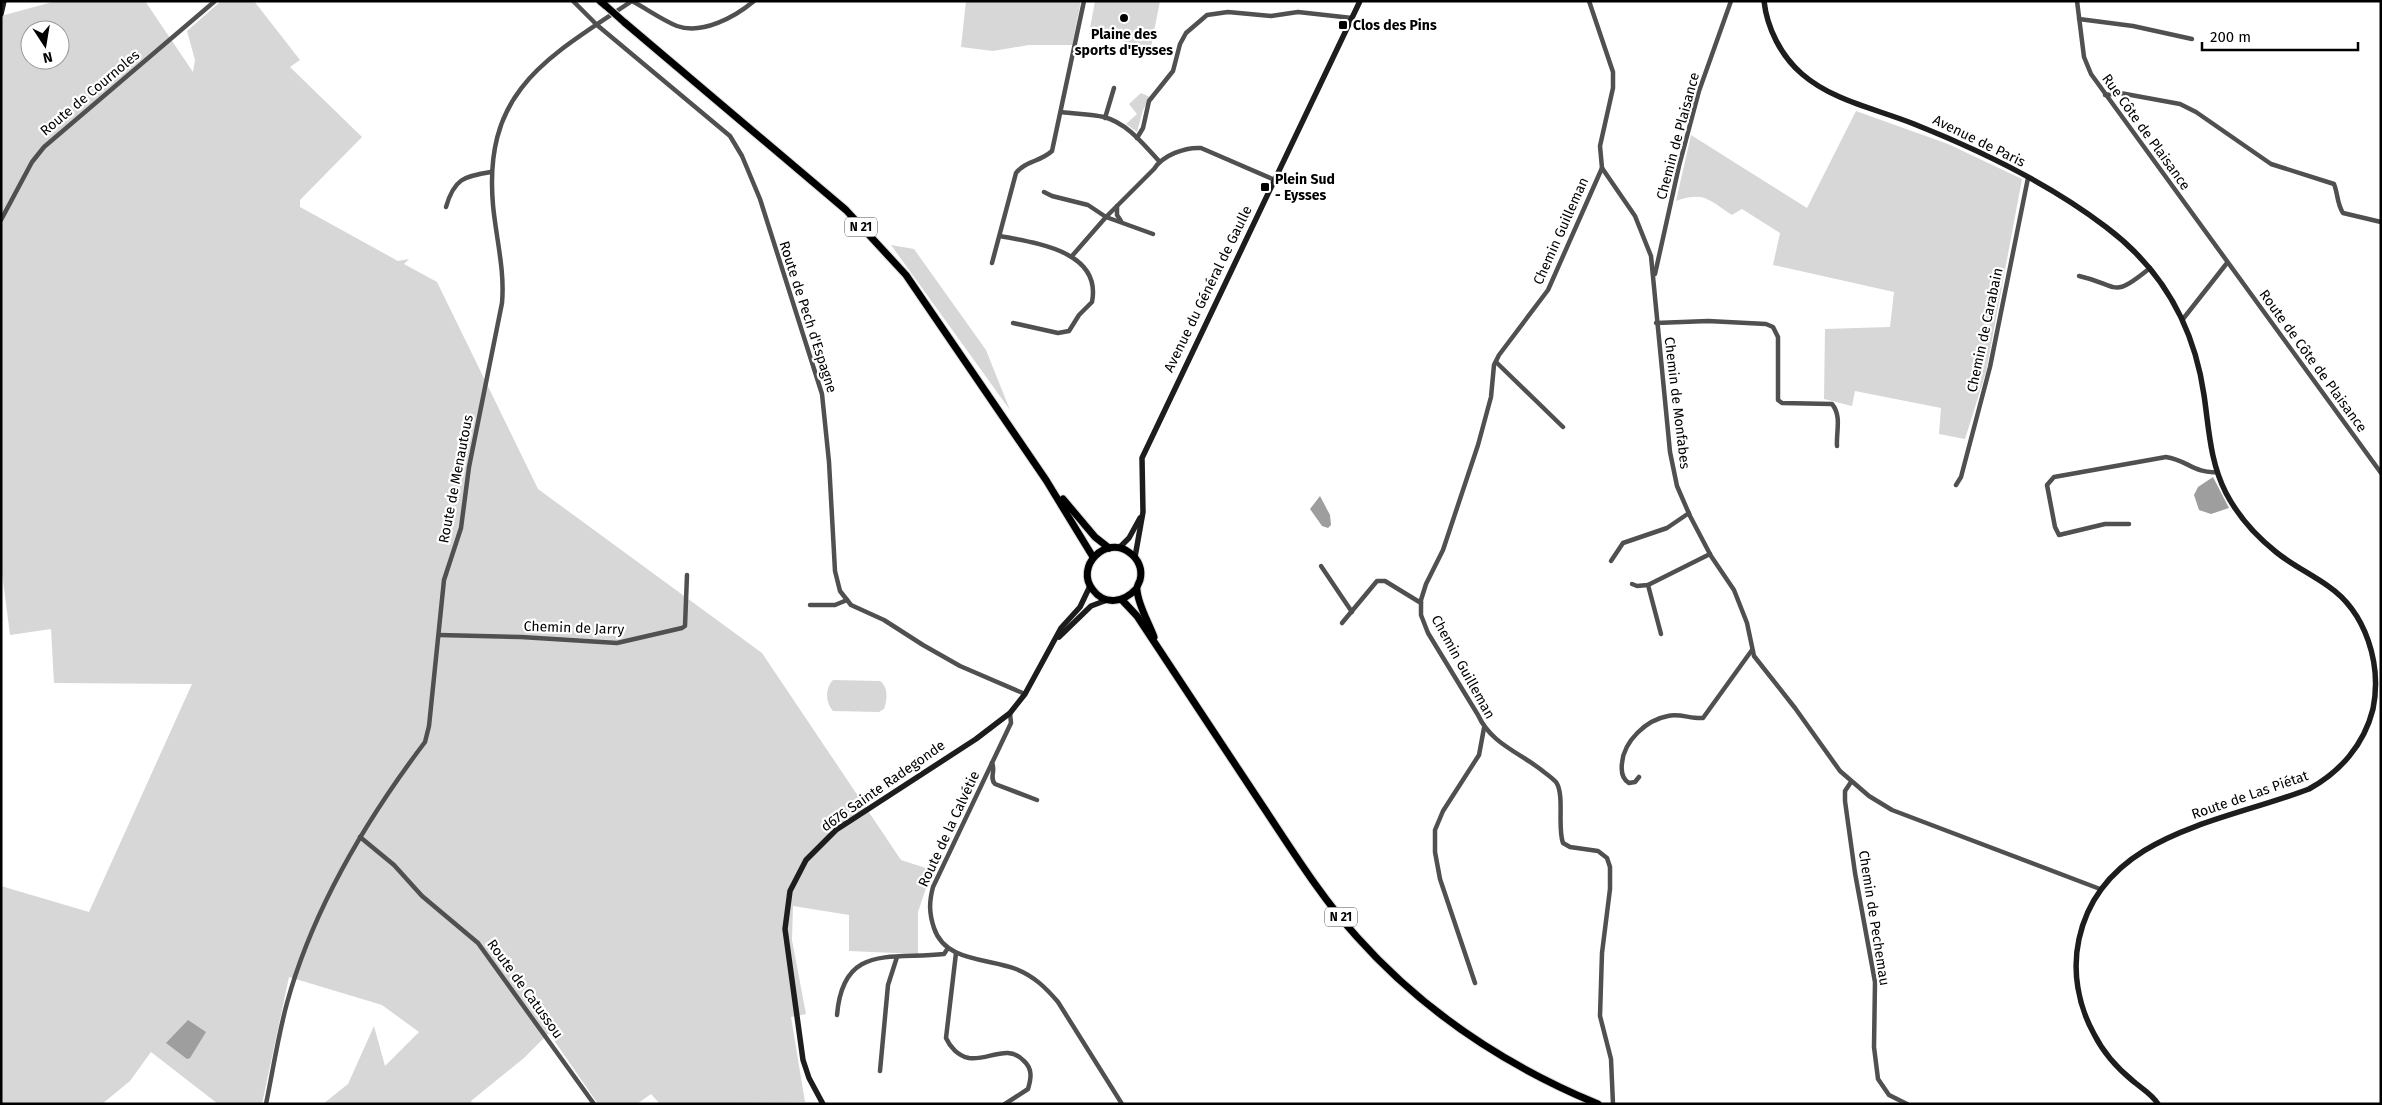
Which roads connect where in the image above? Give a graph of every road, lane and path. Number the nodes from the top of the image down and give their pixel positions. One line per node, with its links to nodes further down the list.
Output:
1 (4, 1): 13 (main road)
2 (215, 1): 32 (street, Route de Cournoles)
3 (573, 1): 16 (street)
4 (632, 1): 5 (street); 16 (street, Route de Menautous)
5 (754, 1)
6 (1084, 1): 20 (street)
7 (1360, 1): 14 (main road, Avenue du Général de Gaulle)
8 (1589, 1): 24 (street)
9 (1731, 1): 42 (street, Chemin de Plaisance)
10 (1764, 1): 26 (main road, Avenue de Paris)
11 (2077, 1): 15 (street, Rue Côte de Plaisance)
12 (603, 4): 51 (main road, N 21, bridge)
13 (1, 14)
14 (1352, 18): 22 (street); 27 (main road, Avenue du Général de Gaulle)
15 (2079, 19): 17 (street); 19 (street, Rue Côte de Plaisance)
16 (597, 25): 25 (street, Route de Menautous); 68 (street, Route de Pech d'Espagne)
17 (2192, 39)
18 (1114, 88): 21 (street)
19 (2105, 95): 34 (street); 39 (street, Rue Côte de Plaisance)
20 (1061, 112): 21 (street); 36 (street)
21 (1105, 118): 22 (street)
22 (1137, 138): 23 (street)
23 (1159, 161): 27 (street); 29 (street)
24 (1602, 168): 42 (street, Chemin de Monfabes); 46 (street, Chemin Guilleman)
25 (491, 172): 30 (street); 76 (street, Route de Menautous)
26 (2028, 178): 40 (main road, Avenue de Paris); 52 (street, Chemin de Carabain)
27 (1275, 180): 53 (main road, Avenue du Général de Gaulle)
28 (1044, 192): 31 (street)
29 (1117, 206): 31 (street); 33 (street)
30 (446, 207)
31 (1106, 217): 33 (street); 37 (street)
32 (1, 220)
33 (1122, 222): 35 (street)
34 (2381, 222)
35 (1153, 234)
36 (1000, 236): 37 (street); 38 (street)
37 (1072, 256): 45 (street)
38 (992, 263)
39 (2228, 263): 43 (street); 50 (street, Route de Côte de Plaisance)
40 (2150, 268): 41 (street); 43 (main road, Avenue de Paris)
41 (2078, 276)
42 (1654, 278): 44 (street, Chemin de Monfabes)
43 (2183, 319): 49 (main road, Route de Las Piétat)
44 (1656, 322): 48 (street); 54 (street, Chemin de Monfabes)
45 (1013, 323)
46 (1496, 362): 47 (street); 71 (street, Chemin Guilleman)
47 (1563, 427)
48 (1837, 446)
49 (2217, 472): 55 (street); 88 (main road, Route de Las Piétat)
50 (2381, 473)
51 (1046, 480): 56 (main road, N 21); 59 (main road, N 21)
52 (1956, 485)
53 (1143, 512): 57 (main road); 60 (main road, Avenue du Général de Gaulle)
54 (1689, 514): 58 (street, Chemin de Monfabes); 61 (street)
55 (2129, 524)
56 (1109, 548): 57 (main road); 59 (main road)
57 (1119, 548): 60 (main road)
58 (1710, 554): 65 (street); 79 (street, Chemin de Monfabes)
59 (1093, 557): 66 (main road)
60 (1135, 557): 67 (main road)
61 (1611, 561)
62 (1321, 566): 73 (street)
63 (687, 575): 76 (street, Chemin de Jarry)
64 (1632, 584): 65 (street)
65 (1648, 585): 75 (street)
66 (1090, 586): 69 (main road); 77 (main road)
67 (1136, 589): 70 (main road); 78 (main road, N 21)
68 (848, 600): 72 (street); 80 (street)
69 (1107, 600): 70 (main road); 77 (main road)
70 (1122, 600): 78 (main road, N 21)
71 (1421, 603): 73 (street); 82 (street, Chemin Guilleman)
72 (810, 605)
73 (1352, 612): 74 (street)
74 (1342, 623)
75 (1661, 634)
76 (439, 635): 87 (street, Route de Menautous)
77 (1051, 646): 80 (main road, d676 Sainte Radegonde)
78 (1160, 650): 100 (main road, N 21)
79 (1752, 650): 84 (street); 85 (street)
80 (1025, 694): 81 (main road, d676 Sainte Radegonde)
81 (1010, 713): 83 (street, Route de la Calvétie); 97 (main road, d676 Sainte Radegonde)
82 (1484, 728): 92 (street); 101 (street, Chemin Guilleman)
83 (992, 763): 86 (street); 89 (street, Route de la Calvétie)
84 (1639, 777)
85 (1851, 782): 88 (street); 102 (street, Chemin de Pechemau)
86 (1037, 800)
87 (360, 837): 95 (street, Route de Menautous); 96 (street, Route de Catussou)
88 (2100, 889): 103 (main road, Route de Las Piétat)
89 (948, 948): 90 (street, Route de la Calvétie); 91 (street)
90 (956, 953): 98 (street); 99 (street, Route de la Calvétie)
91 (897, 957): 93 (street); 94 (street)
92 (1475, 983)
93 (837, 1015)
94 (880, 1071)
95 (266, 1104)
96 (594, 1104)
97 (823, 1104)
98 (1004, 1104)
99 (1122, 1104)
100 (1598, 1104)
101 (1613, 1104)
102 (1908, 1104)
103 (2156, 1104)

